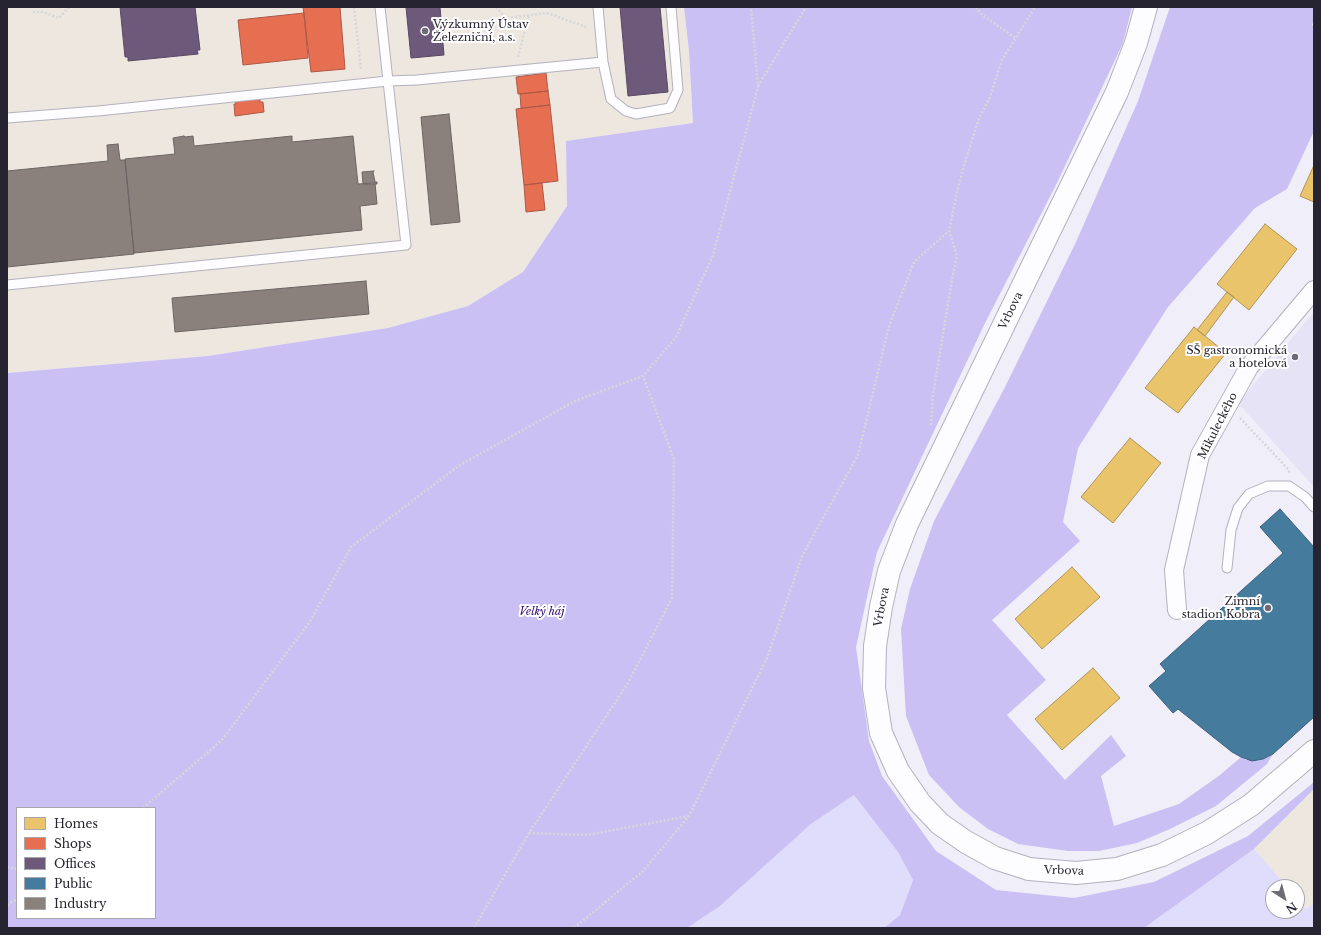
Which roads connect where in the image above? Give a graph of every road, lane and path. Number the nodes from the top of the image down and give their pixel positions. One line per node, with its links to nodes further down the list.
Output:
1 (69, 7): 12 (path)
2 (354, 7): 19 (path)
3 (380, 7): 18 (lane)
4 (496, 7): 13 (path)
5 (598, 7): 14 (lane)
6 (671, 7): 16 (lane)
7 (751, 7): 20 (path)
8 (806, 7): 20 (path)
9 (976, 7): 15 (path)
10 (1034, 7): 15 (path)
11 (1146, 7): 32 (main road, Vrbova)
12 (33, 12)
13 (529, 15): 14 (path); 17 (path)
14 (600, 31): 16 (lane)
15 (1015, 38): 22 (path)
16 (603, 62): 17 (lane)
17 (515, 70): 18 (lane)
18 (388, 81): 19 (lane); 23 (lane)
19 (362, 83): 21 (lane)
20 (758, 87): 25 (path)
21 (7, 118)
22 (949, 231): 27 (path); 34 (path)
23 (7, 285)
24 (1314, 290): 26 (street, Mikuleckého)
25 (643, 376): 33 (path); 35 (path)
26 (1228, 405): 28 (path); 31 (street, Mikuleckého)
27 (931, 429)
28 (1289, 486): 29 (lane); 30 (lane)
29 (1314, 507)
30 (1227, 568)
31 (1177, 610)
32 (1314, 751)
33 (144, 807)
34 (689, 816): 35 (path); 39 (path)
35 (529, 833): 38 (path)
36 (16, 900): 37 (path)
37 (7, 905)
38 (474, 928)
39 (574, 928)

